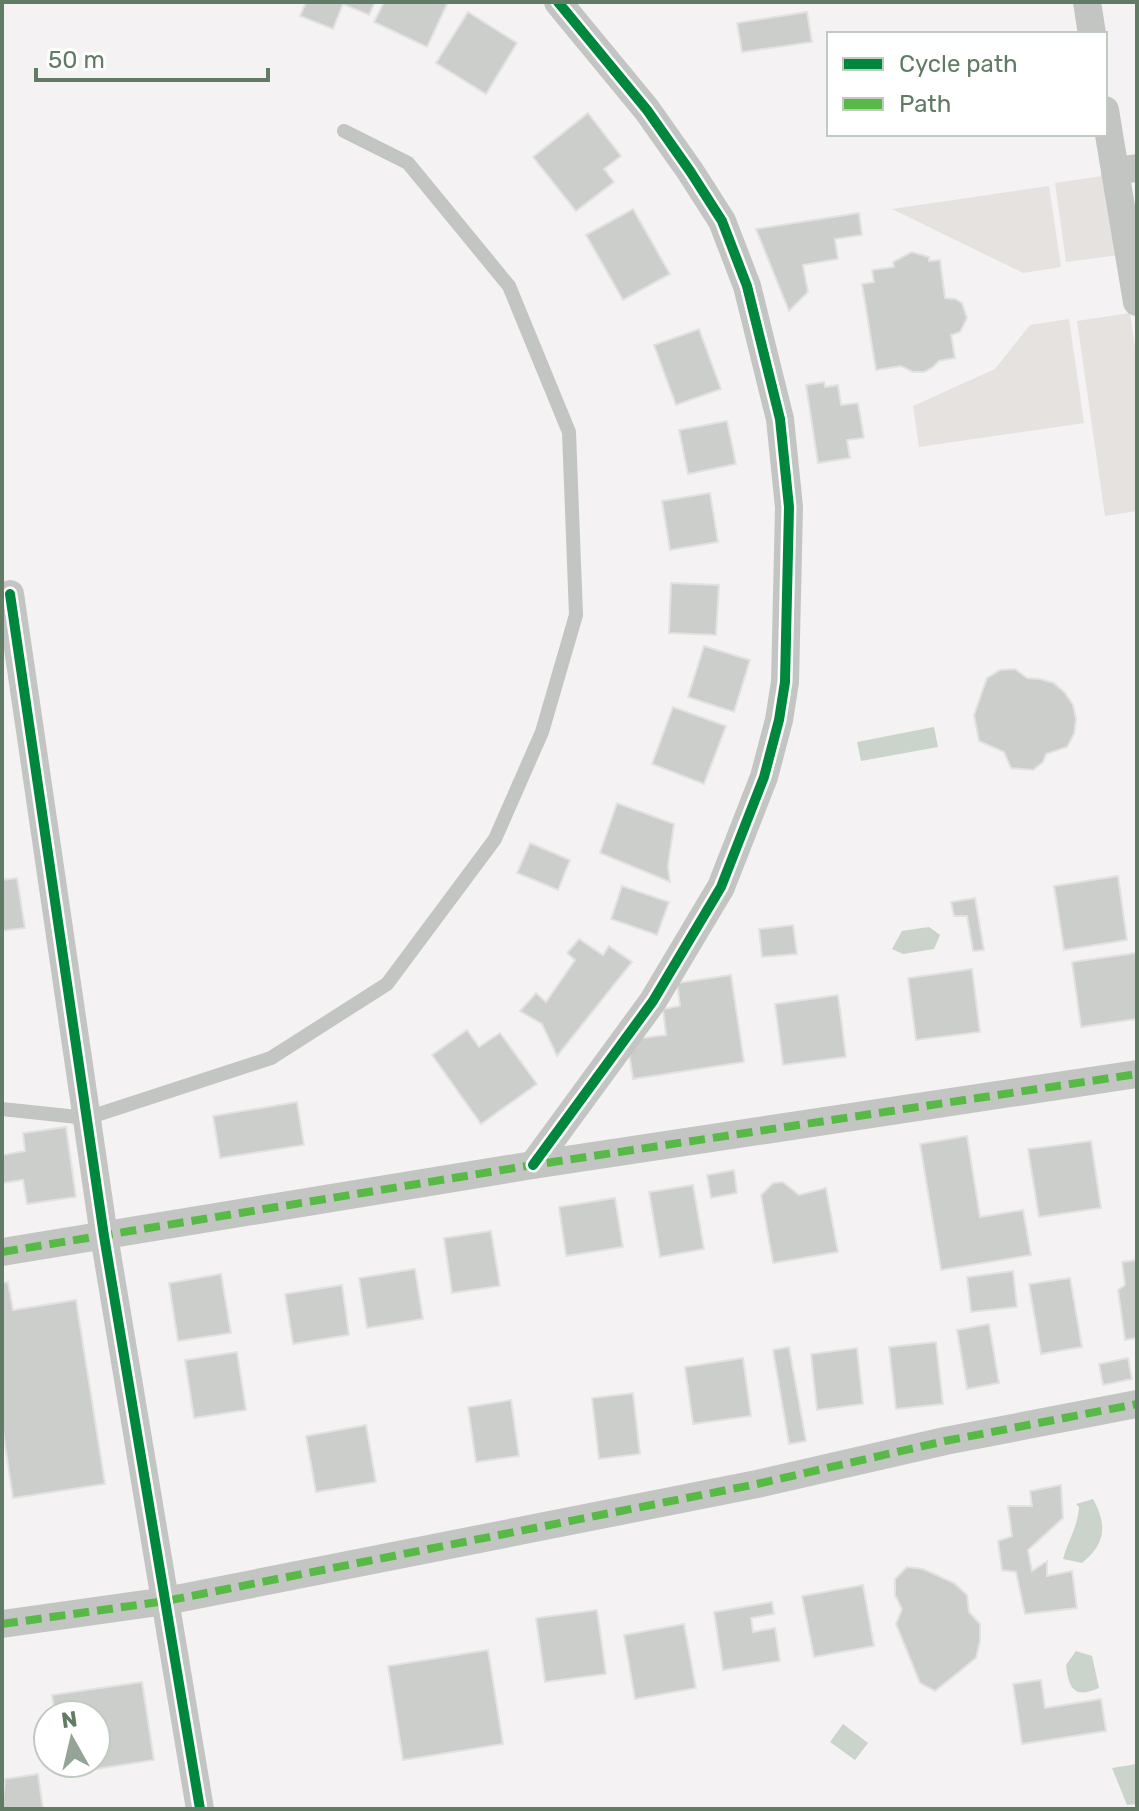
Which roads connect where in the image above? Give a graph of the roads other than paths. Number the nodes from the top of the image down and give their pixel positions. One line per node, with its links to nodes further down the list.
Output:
1 (558, 2): 12 (street)
2 (1087, 2): 3 (street)
3 (1092, 32)
4 (1107, 116): 6 (street)
5 (344, 131): 11 (lane)
6 (1126, 170): 7 (street)
7 (1137, 302)
8 (6, 595): 11 (street)
9 (1137, 1074): 12 (street)
10 (2, 1109): 11 (lane)
11 (87, 1118): 13 (street)
12 (533, 1165): 13 (street)
13 (104, 1236): 14 (street); 16 (street)
14 (2, 1252)
15 (1137, 1404): 16 (street)
16 (166, 1601): 17 (street); 18 (street)
17 (2, 1624)
18 (200, 1809)

